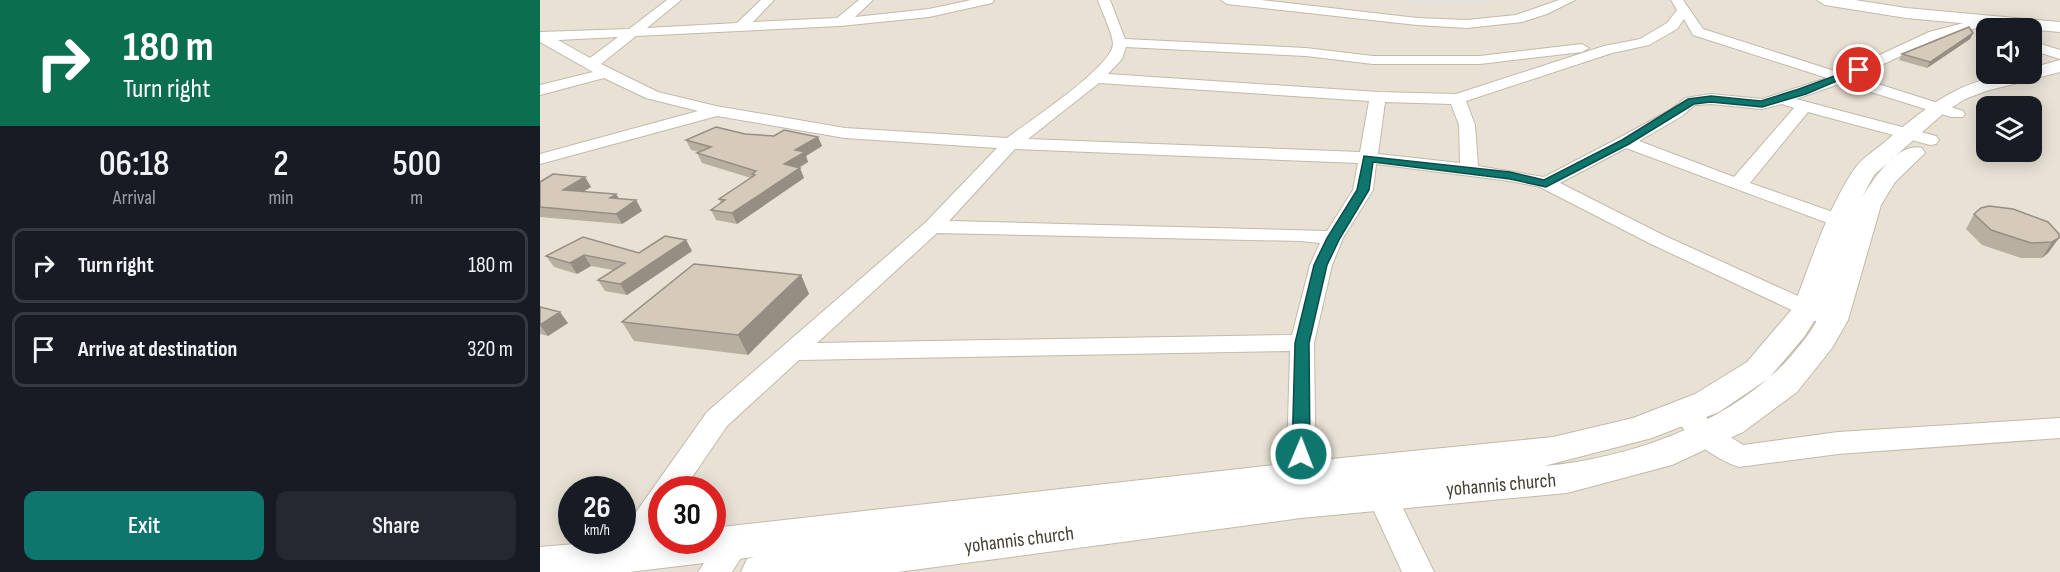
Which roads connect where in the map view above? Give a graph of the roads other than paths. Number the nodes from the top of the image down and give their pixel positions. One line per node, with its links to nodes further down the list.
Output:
1 (675, 0): 18 (street)
2 (768, 0): 15 (street)
3 (867, 0): 12 (street)
4 (936, 0): 11 (street)
5 (988, 0): 11 (street)
6 (1104, 0): 20 (street)
7 (1227, 0): 8 (street)
8 (1569, 0)
9 (1825, 0): 13 (street)
10 (1680, 5): 21 (street); 26 (street)
11 (929, 13): 12 (street)
12 (840, 22): 15 (street)
13 (1976, 24)
14 (1976, 26): 26 (street)
15 (741, 27): 18 (street)
16 (2042, 27): 17 (street)
17 (2060, 27)
18 (634, 32): 19 (street); 24 (street)
19 (541, 37): 24 (street)
20 (1120, 43): 21 (street); 27 (street)
21 (1609, 49): 30 (street)
22 (2042, 49): 23 (street)
23 (2060, 55)
24 (598, 69): 28 (street); 33 (street)
25 (2045, 76): 34 (street, yohannis church)
26 (1844, 77): 31 (street); 34 (street)
27 (1096, 78): 29 (street); 36 (street)
28 (540, 90)
29 (1378, 97): 30 (street); 37 (street)
30 (1457, 99): 39 (street)
31 (1781, 99): 32 (street); 35 (street)
32 (1804, 107): 34 (street); 41 (street)
33 (716, 111): 36 (street); 38 (street)
34 (1933, 124): 42 (street); 45 (street, yohannis church)
35 (1625, 142): 40 (street); 41 (street)
36 (1011, 143): 37 (street); 43 (street)
37 (1368, 158): 39 (street); 44 (street)
38 (540, 159)
39 (1469, 170): 40 (street)
40 (1546, 183): 45 (street)
41 (1737, 185): 42 (street)
42 (1840, 221): 45 (street)
43 (932, 226): 44 (street); 47 (street)
44 (1333, 238): 46 (street)
45 (1820, 314): 48 (street, yohannis church)
46 (1302, 343): 47 (street); 52 (street)
47 (792, 352): 50 (street)
48 (1695, 423): 49 (street); 51 (street, yohannis church)
49 (2060, 428)
50 (677, 476)
51 (1379, 482): 52 (street, yohannis church); 59 (street)
52 (1301, 490): 54 (street); 58 (street, yohannis church)
53 (648, 519): 55 (street)
54 (735, 542): 55 (street); 57 (street)
55 (617, 564): 56 (street)
56 (540, 565)
57 (714, 572)
58 (762, 572)
59 (1418, 572)

